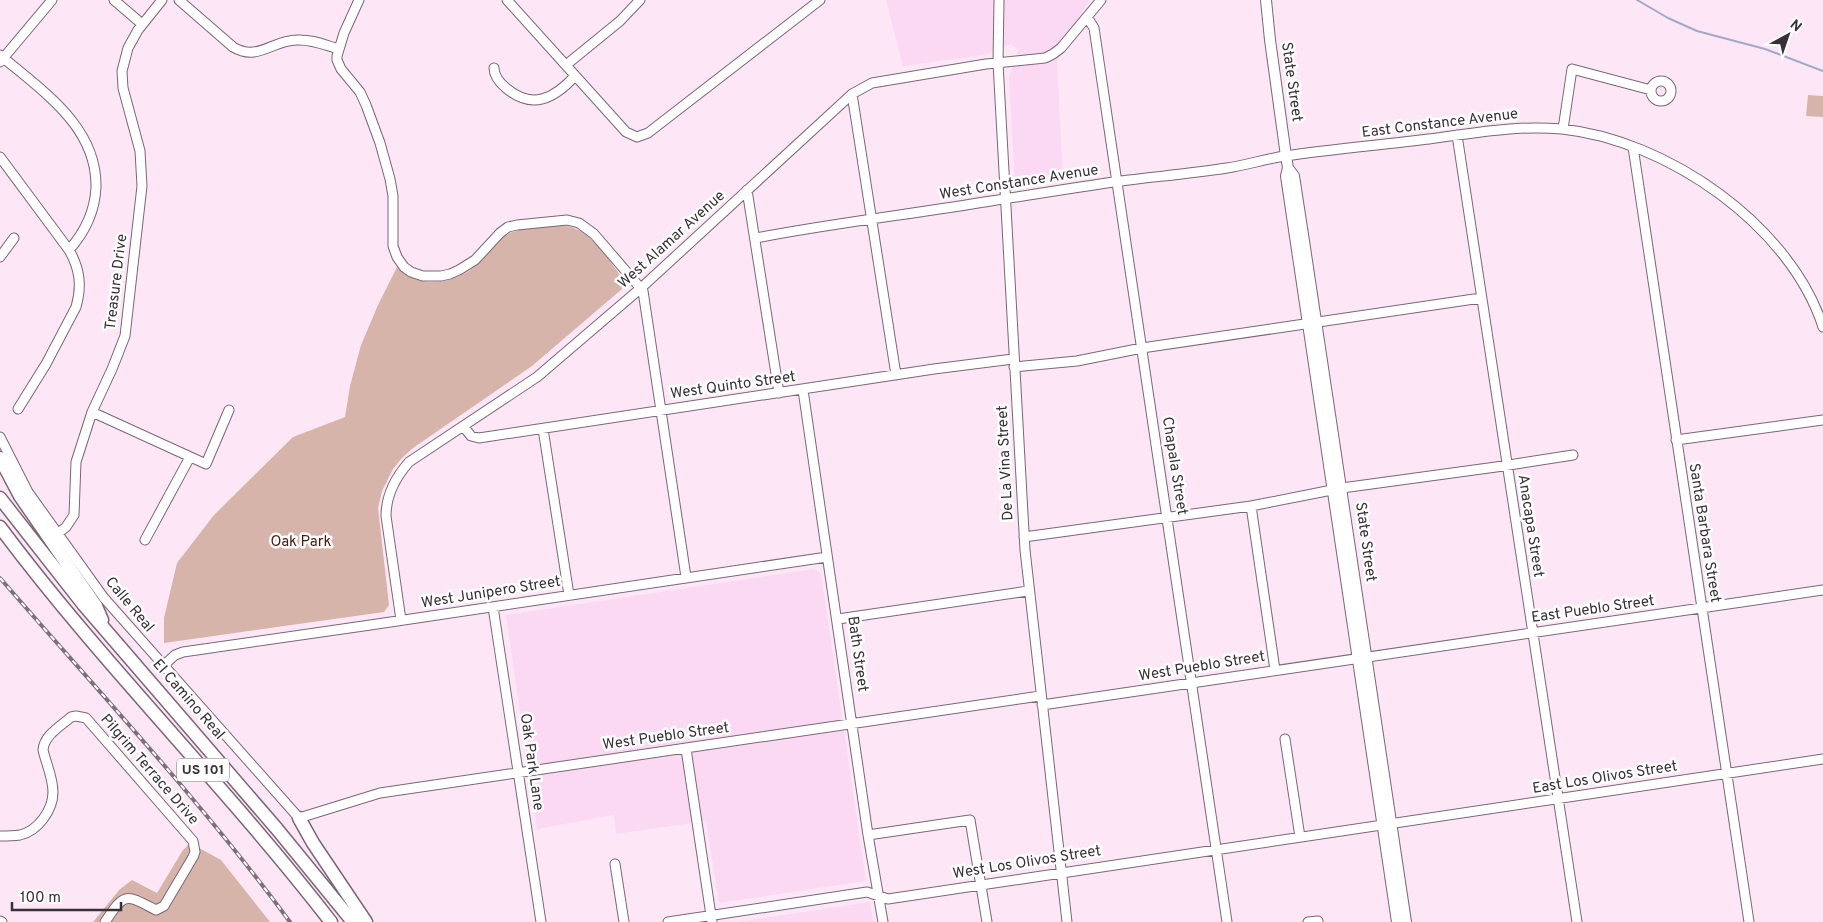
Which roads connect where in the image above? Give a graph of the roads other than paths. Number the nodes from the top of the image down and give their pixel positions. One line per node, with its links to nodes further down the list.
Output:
1 (52, 0): 15 (street)
2 (114, 0): 13 (street)
3 (162, 0): 13 (street, Treasure Drive)
4 (180, 0): 14 (street)
5 (359, 0): 14 (street)
6 (507, 0): 17 (street)
7 (640, 0): 17 (street)
8 (820, 0): 19 (street)
9 (999, 0): 16 (street, De La Vina Street)
10 (1101, 0): 12 (street, West Alamar Avenue)
11 (1266, 0): 25 (main road, State Street)
12 (1087, 17): 16 (street, West Alamar Avenue); 27 (street, Chapala Street)
13 (142, 24): 47 (street, Treasure Drive)
14 (339, 49): 35 (street)
15 (1, 59): 33 (street)
16 (998, 63): 21 (street, West Alamar Avenue); 29 (street, De La Vina Street)
17 (566, 65): 19 (street)
18 (494, 68): 19 (street)
19 (575, 76)
20 (1651, 90): 22 (street)
21 (852, 94): 28 (street, West Alamar Avenue); 30 (street)
22 (1563, 130): 23 (street, East Constance Avenue); 24 (street, East Constance Avenue)
23 (1457, 135): 25 (street, East Constance Avenue); 36 (street, Anacapa Street)
24 (1633, 147): 38 (street, East Constance Avenue); 52 (street, Santa Barbara Street)
25 (1286, 156): 27 (street, West Constance Avenue); 37 (main road, State Street)
26 (0, 157): 33 (street)
27 (1117, 182): 29 (street, West Constance Avenue); 39 (street, Chapala Street)
28 (747, 190): 32 (street); 35 (street, West Alamar Avenue)
29 (1005, 198): 30 (street, West Constance Avenue); 40 (street, De La Vina Street)
30 (873, 218): 32 (street, West Constance Avenue); 41 (street)
31 (14, 238): 34 (street)
32 (756, 238): 43 (street)
33 (69, 250): 44 (street)
34 (0, 257)
35 (641, 288): 46 (street); 49 (street, West Alamar Avenue)
36 (1481, 298): 37 (street, West Quinto Street); 56 (street, Anacapa Street)
37 (1312, 324): 39 (street, West Quinto Street); 57 (main road, State Street)
38 (1823, 327)
39 (1142, 348): 40 (street, West Quinto Street); 60 (street, Chapala Street)
40 (1013, 363): 41 (street, West Quinto Street); 63 (street, De La Vina Street)
41 (896, 375): 42 (street, West Quinto Street)
42 (804, 390): 43 (street, West Quinto Street); 66 (street, Bath Street)
43 (779, 393): 46 (street, West Quinto Street)
44 (18, 409)
45 (230, 410): 54 (street)
46 (660, 411): 50 (street, West Quinto Street); 67 (street)
47 (92, 412): 54 (street); 62 (street, Treasure Drive)
48 (1823, 420): 52 (street)
49 (463, 426): 50 (street, West Quinto Street); 75 (street, West Alamar Avenue)
50 (543, 429): 70 (street)
51 (0, 437): 62 (street, Calle Real)
52 (1676, 440): 72 (street, Santa Barbara Street)
53 (1573, 455): 56 (street)
54 (190, 457): 65 (street)
55 (0, 458): 77 (highway)
56 (1507, 465): 57 (street); 76 (street, Anacapa Street)
57 (1338, 489): 59 (street); 78 (main road, State Street)
58 (0, 498): 77 (highway, El Camino Real / US 101)
59 (1251, 506): 60 (street); 80 (street)
60 (1168, 518): 63 (street); 81 (street, Chapala Street)
61 (0, 527): 74 (highway, US 101)
62 (57, 534): 79 (street, Calle Real)
63 (1024, 538): 69 (street, De La Vina Street)
64 (0, 539): 74 (highway)
65 (145, 540)
66 (827, 557): 67 (street, West Junipero Street); 73 (street, Bath Street)
67 (686, 577): 70 (street, West Junipero Street)
68 (1823, 590): 72 (street, East Pueblo Street)
69 (1028, 591): 73 (street); 82 (street, De La Vina Street)
70 (569, 595): 71 (street, West Junipero Street)
71 (494, 607): 75 (street, West Junipero Street); 87 (street, Oak Park Lane)
72 (1702, 609): 76 (street, East Pueblo Street); 88 (street, Santa Barbara Street)
73 (838, 619): 83 (street, Bath Street)
74 (73, 620): 102 (highway, US 101)
75 (401, 620): 79 (street, West Junipero Street)
76 (1533, 632): 78 (street, East Pueblo Street); 89 (street, Anacapa Street)
77 (108, 633): 103 (highway, El Camino Real / US 101)
78 (1362, 657): 80 (street, West Pueblo Street); 91 (main road, State Street)
79 (163, 666): 90 (street, Calle Real)
80 (1275, 670): 81 (street, West Pueblo Street)
81 (1192, 683): 82 (street, West Pueblo Street); 95 (street, Chapala Street)
82 (1041, 701): 83 (street, West Pueblo Street); 97 (street, De La Vina Street)
83 (852, 724): 85 (street, West Pueblo Street); 92 (street, Bath Street)
84 (1285, 739): 94 (street)
85 (686, 748): 87 (street, West Pueblo Street); 100 (street)
86 (1823, 759): 88 (street, East Los Olivos Street)
87 (519, 773): 90 (street, West Pueblo Street); 105 (street, Oak Park Lane)
88 (1726, 773): 89 (street, East Los Olivos Street); 115 (street, Santa Barbara Street)
89 (1557, 799): 91 (street, East Los Olivos Street); 114 (street, Anacapa Street)
90 (299, 818): 104 (highway)
91 (1387, 825): 94 (street, West Los Olivos Street); 112 (main road, State Street); 113 (main road, State Street)
92 (868, 835): 98 (street); 99 (street, Bath Street)
93 (0, 836): 101 (street, Pilgrim Terrace Drive)
94 (1300, 837): 95 (street, West Los Olivos Street)
95 (1216, 849): 97 (street, West Los Olivos Street); 111 (street, Chapala Street)
96 (615, 864): 106 (street)
97 (1061, 872): 98 (street, West Los Olivos Street); 110 (street, De La Vina Street)
98 (982, 884): 99 (street, West Los Olivos Street); 109 (street)
99 (879, 895): 100 (street, West Los Olivos Street); 108 (street, Bath Street)
100 (711, 919): 107 (street, West Los Olivos Street)
101 (105, 922)
102 (330, 922)
103 (353, 922)
104 (366, 922)
105 (541, 922)
106 (624, 922)
107 (668, 922)
108 (883, 922)
109 (987, 922)
110 (1067, 922)
111 (1227, 922)
112 (1397, 922)
113 (1406, 922)
114 (1576, 922)
115 (1749, 922)

